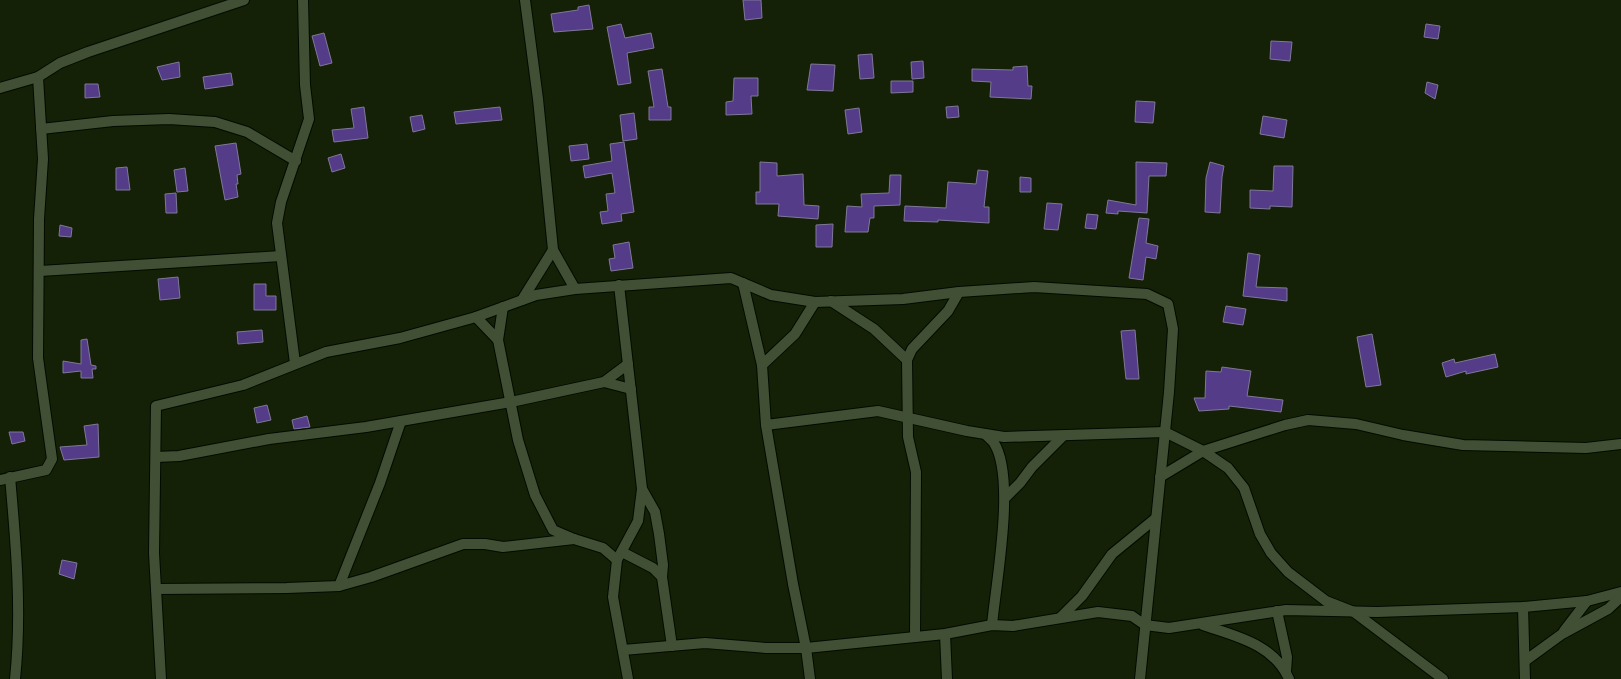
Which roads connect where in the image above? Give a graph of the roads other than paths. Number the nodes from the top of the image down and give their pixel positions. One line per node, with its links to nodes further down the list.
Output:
1 (244, 0): 4 (street)
2 (303, 0): 7 (street)
3 (525, 0): 8 (street)
4 (38, 77): 5 (street); 6 (street)
5 (0, 88)
6 (41, 129): 7 (street); 10 (street)
7 (296, 161): 9 (street)
8 (553, 250): 13 (street); 15 (street)
9 (281, 256): 10 (street); 22 (street)
10 (40, 271): 38 (street)
11 (743, 283): 12 (street); 17 (street); 24 (street)
12 (619, 285): 13 (street); 23 (street)
13 (575, 289): 15 (street)
14 (960, 292): 16 (street); 21 (street); 31 (street)
15 (522, 300): 18 (street)
16 (832, 301): 17 (street); 21 (street)
17 (815, 302): 24 (street)
18 (503, 307): 19 (street); 20 (street)
19 (476, 317): 20 (street); 22 (street)
20 (498, 340): 27 (street)
21 (907, 360): 28 (street)
22 (295, 363): 36 (street)
23 (628, 364): 25 (street); 26 (street)
24 (762, 365): 30 (street)
25 (604, 382): 26 (street); 27 (street)
26 (631, 389): 39 (street)
27 (511, 402): 29 (street); 42 (street)
28 (909, 417): 30 (street); 32 (street); 59 (street)
29 (401, 421): 36 (street); 45 (street)
30 (766, 425): 61 (street)
31 (1165, 432): 33 (street); 35 (street); 37 (street)
32 (985, 434): 33 (street); 40 (street)
33 (1063, 436): 40 (street)
34 (1621, 444): 35 (street)
35 (1203, 451): 37 (street); 52 (street)
36 (156, 457): 46 (street)
37 (1160, 477): 41 (street)
38 (5, 478): 65 (street)
39 (642, 489): 43 (street); 44 (street)
40 (1005, 498): 55 (street)
41 (1156, 518): 53 (street); 56 (street)
42 (574, 539): 43 (street); 45 (street)
43 (620, 556): 44 (street); 62 (street)
44 (662, 578): 60 (street)
45 (339, 586): 46 (street)
46 (156, 589): 66 (street)
47 (1621, 592): 49 (street)
48 (1621, 597): 58 (street)
49 (1587, 601): 50 (street); 58 (street)
50 (1523, 607): 52 (street); 63 (street)
51 (1277, 611): 52 (street); 54 (street); 64 (street)
52 (1354, 612): 71 (street)
53 (1061, 617): 55 (street); 56 (street)
54 (1200, 624): 56 (street); 64 (street)
55 (992, 625): 57 (street)
56 (1145, 625): 70 (street)
57 (945, 634): 59 (street); 69 (street)
58 (1562, 634): 63 (street)
59 (915, 637): 61 (street)
60 (672, 646): 61 (street); 62 (street)
61 (806, 648): 68 (street)
62 (623, 650): 67 (street)
63 (1525, 661): 72 (street)
64 (1288, 676)
65 (15, 679)
66 (161, 679)
67 (628, 679)
68 (810, 679)
69 (947, 679)
70 (1140, 679)
71 (1443, 679)
72 (1525, 679)

